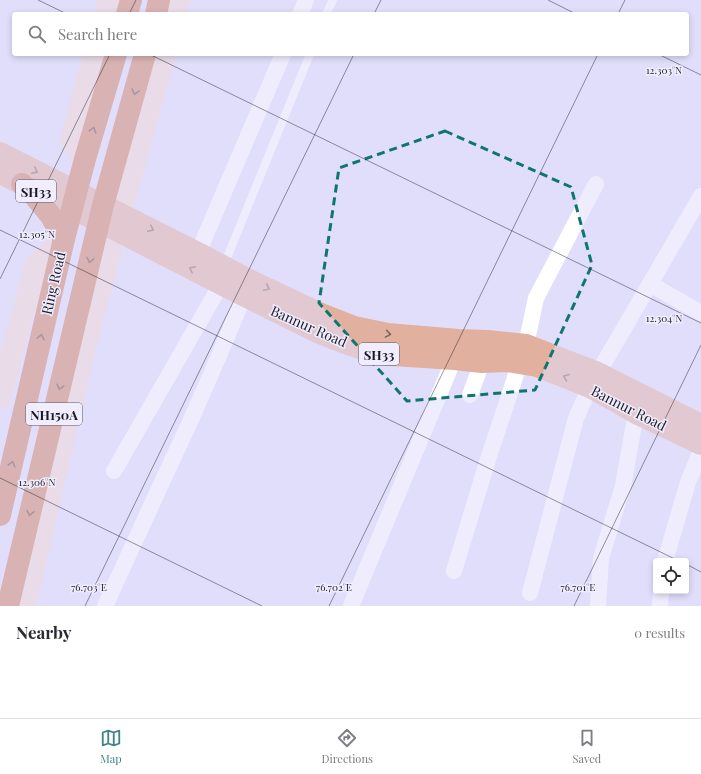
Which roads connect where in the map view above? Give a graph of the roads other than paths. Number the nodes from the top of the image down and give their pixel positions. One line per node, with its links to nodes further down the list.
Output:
1 (109, 0): 7 (street)
2 (131, 0): 8 (highway)
3 (159, 0): 9 (highway)
4 (179, 0): 10 (street)
5 (306, 0): 11 (street)
6 (333, 0): 12 (lane)
7 (106, 12)
8 (128, 12)
9 (156, 12)
10 (176, 12)
11 (301, 12)
12 (327, 12)
13 (93, 56): 19 (street)
14 (115, 56): 19 (highway, Ring Road / NH150A, one-way to 14)
15 (145, 56): 25 (highway, NH150A, one-way to 25)
16 (164, 56): 25 (street)
17 (282, 56): 27 (street)
18 (309, 56): 28 (lane)
19 (85, 159): 23 (highway, Ring Road / NH150A)
20 (0, 169): 21 (main road, Bannur Road / SH33); 23 (main road, one-way to 23)
21 (22, 184): 23 (main road, Bannur Road / SH33); 26 (highway)
22 (596, 184): 32 (street)
23 (74, 200): 25 (main road, Bannur Road / SH33); 26 (highway, Ring Road / NH150A)
24 (700, 200): 29 (street)
25 (109, 218): 27 (main road, one-way to 27); 28 (main road, Bannur Road / SH33, one-way to 25); 48 (highway, NH150A, one-way to 48); 49 (street)
26 (64, 239): 37 (street); 43 (highway, Ring Road / NH150A, one-way to 26)
27 (198, 253): 28 (main road)
28 (222, 275): 30 (main road, Bannur Road / SH33); 32 (main road, one-way to 32); 42 (street)
29 (650, 284): 31 (street); 35 (street)
30 (244, 296): 33 (main road, Bannur Road / SH33); 50 (street)
31 (701, 313)
32 (522, 354): 34 (main road, Bannur Road / SH33); 35 (main road, Bannur Road / SH33); 45 (street)
33 (454, 359): 34 (main road, Bannur Road / SH33); 51 (street)
34 (482, 362): 36 (street)
35 (594, 380): 38 (main road, Bannur Road / SH33); 39 (main road); 46 (street)
36 (470, 395)
37 (0, 398)
38 (636, 412): 40 (main road, Bannur Road / SH33); 52 (street)
39 (701, 425)
40 (701, 444)
41 (701, 451): 44 (street)
42 (114, 471)
43 (0, 515)
44 (666, 558)
45 (454, 571)
46 (530, 593)
47 (661, 594): 53 (street)
48 (8, 606)
49 (25, 606)
50 (105, 606)
51 (351, 606)
52 (598, 606)
53 (660, 606)

